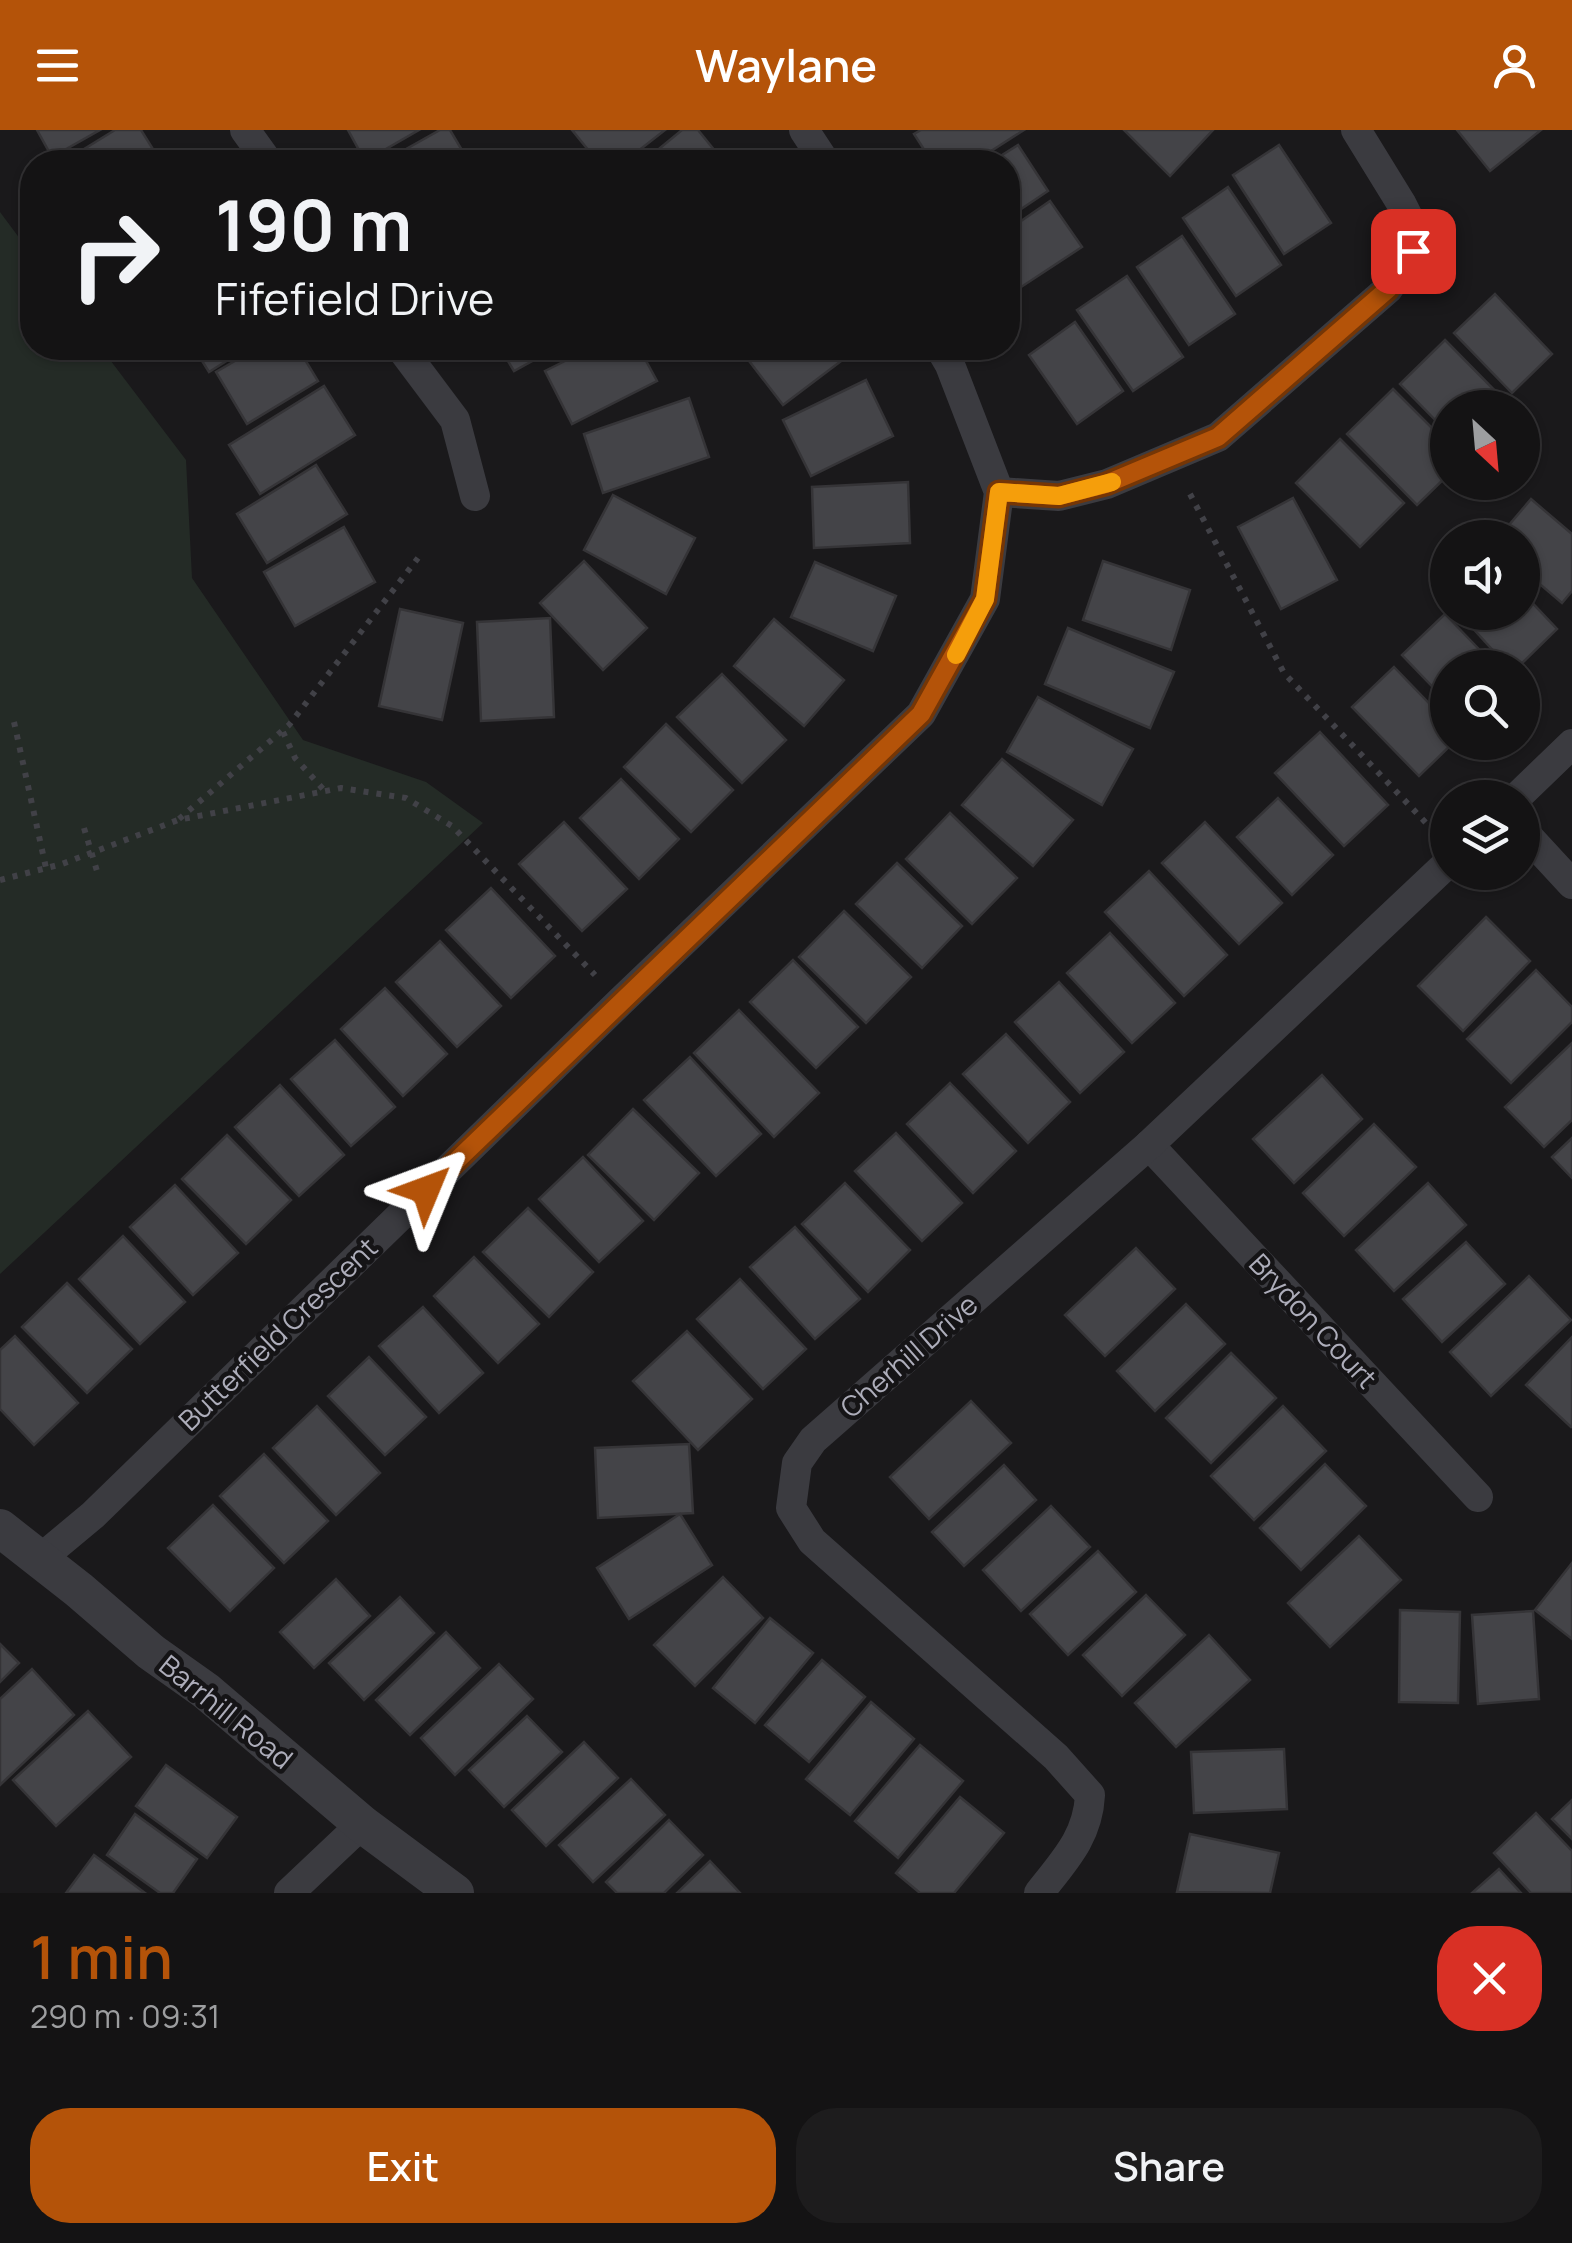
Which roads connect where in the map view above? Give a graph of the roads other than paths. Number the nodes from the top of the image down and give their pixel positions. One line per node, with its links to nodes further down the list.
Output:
1 (1356, 130): 4 (street)
2 (411, 360): 5 (street)
3 (947, 360): 4 (street, Butterfield Crescent)
4 (999, 492): 14 (street, Butterfield Crescent)
5 (474, 496)
6 (1572, 744): 7 (street)
7 (1535, 780)
8 (1540, 849): 10 (street)
9 (1430, 880): 11 (street, Cherhill Drive)
10 (1572, 884)
11 (1149, 1145): 12 (street, Brydon Court); 18 (street, Cherhill Drive)
12 (1478, 1497)
13 (0, 1528): 14 (street, Barrhill Road)
14 (39, 1560): 15 (street, Barrhill Road)
15 (362, 1824): 16 (street); 17 (street, Barrhill Road)
16 (289, 1893)
17 (456, 1893)
18 (1039, 1893)

